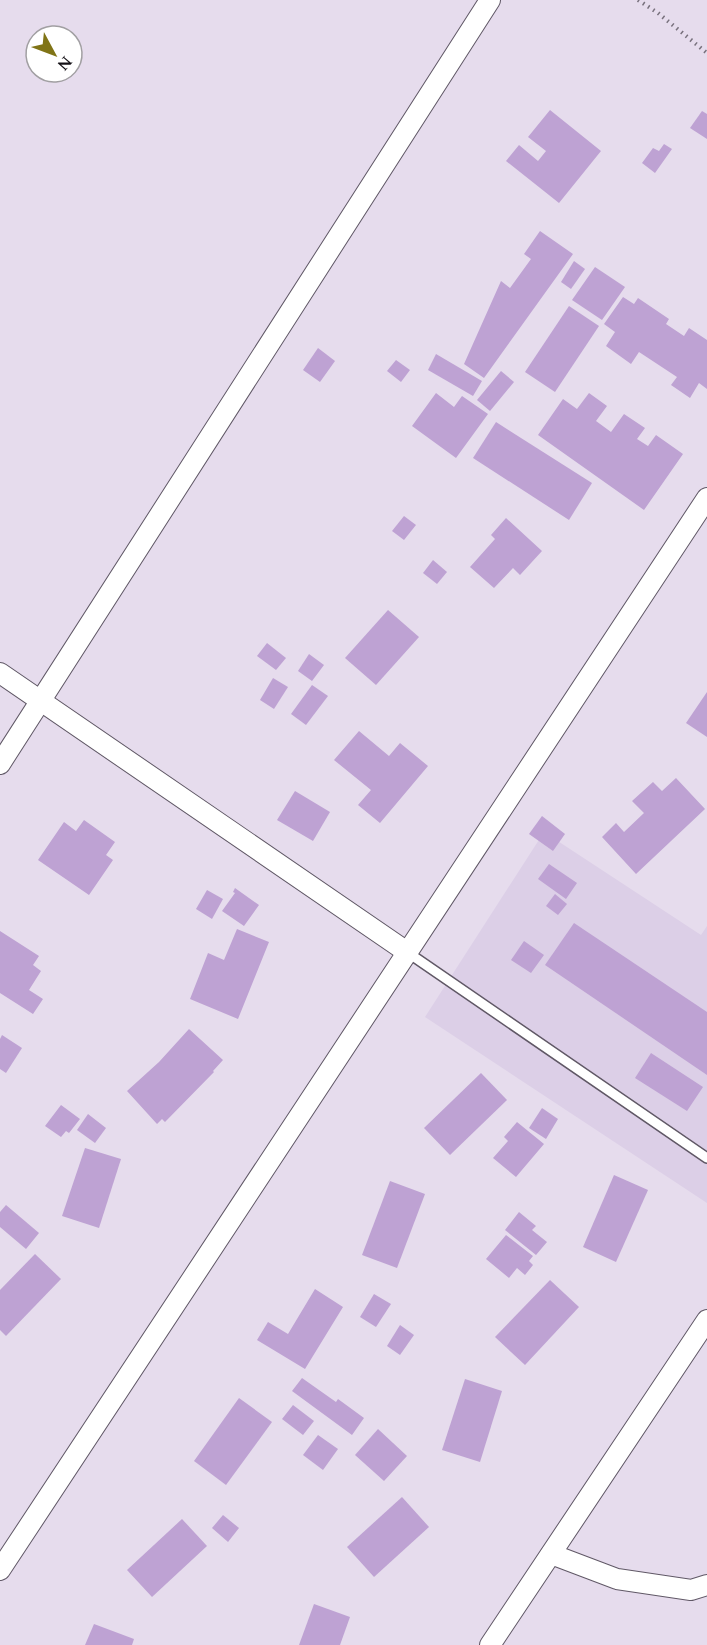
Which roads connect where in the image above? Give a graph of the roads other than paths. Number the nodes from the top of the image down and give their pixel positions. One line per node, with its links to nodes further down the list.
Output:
1 (490, 0): 4 (street)
2 (707, 498): 6 (street)
3 (0, 673): 4 (street)
4 (42, 700): 5 (street); 6 (street)
5 (0, 764)
6 (407, 952): 7 (lane); 10 (street)
7 (707, 1158)
8 (707, 1320): 9 (street)
9 (551, 1554): 11 (street); 12 (street)
10 (0, 1570)
11 (707, 1585)
12 (490, 1645)

